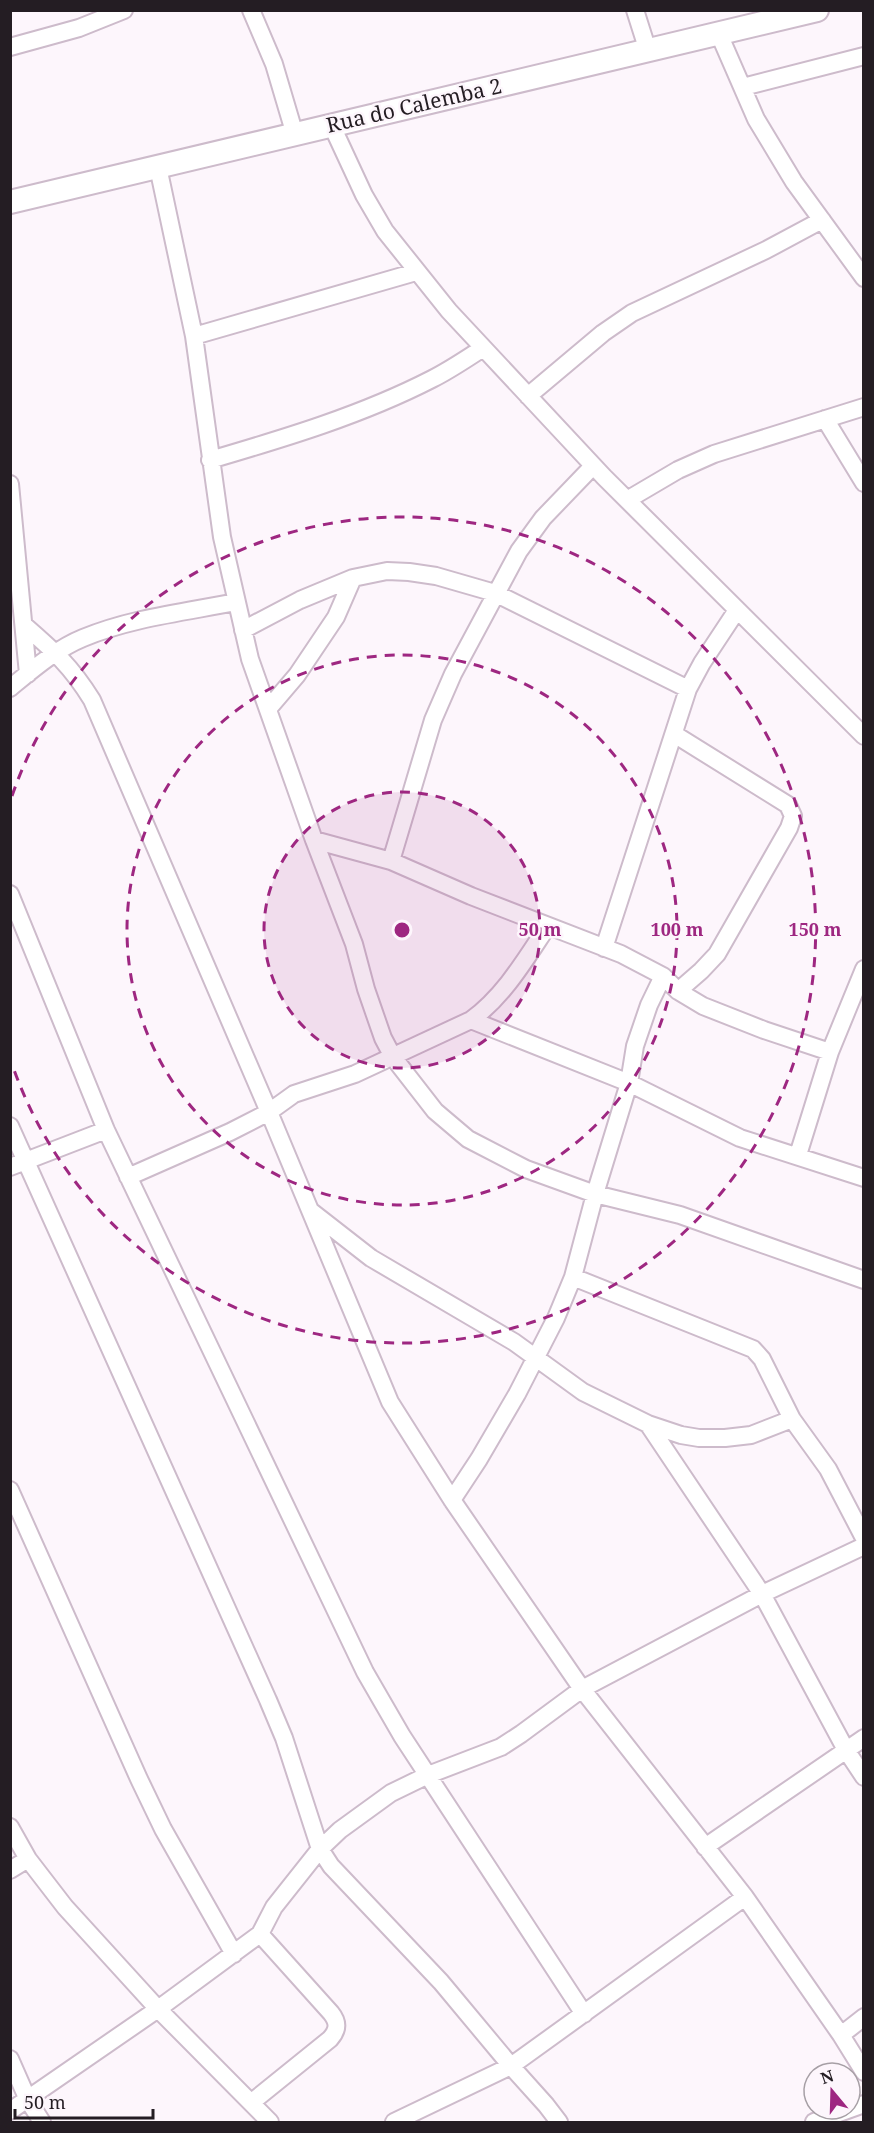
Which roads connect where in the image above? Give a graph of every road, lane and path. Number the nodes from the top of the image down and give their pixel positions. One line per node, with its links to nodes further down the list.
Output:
1 (124, 10): 6 (street)
2 (250, 10): 11 (street)
3 (635, 10): 7 (street)
4 (817, 10): 5 (main road, Rua do Calemba 2)
5 (719, 34): 7 (main road, Rua do Calemba 2); 9 (street)
6 (10, 47)
7 (648, 51): 10 (main road, Rua do Calemba 2)
8 (864, 56): 9 (street)
9 (743, 87): 14 (street)
10 (332, 126): 11 (main road, Rua do Calemba 2); 15 (street)
11 (296, 135): 12 (main road, Rua do Calemba 2)
12 (158, 167): 13 (main road, Rua do Calemba 2); 17 (street)
13 (10, 202)
14 (822, 220): 16 (street); 19 (street)
15 (417, 272): 17 (street); 18 (street)
16 (864, 278)
17 (194, 336): 22 (street)
18 (483, 348): 19 (street); 22 (street)
19 (528, 396): 23 (street)
20 (864, 407): 21 (street)
21 (825, 419): 24 (street); 26 (street)
22 (210, 460): 29 (street)
23 (593, 466): 26 (street); 28 (street)
24 (864, 483)
25 (10, 484): 31 (street)
26 (627, 500): 30 (street)
27 (353, 578): 28 (street); 32 (street); 37 (street)
28 (495, 593): 36 (street); 41 (street)
29 (236, 602): 32 (street); 33 (street)
30 (737, 610): 36 (street); 39 (street)
31 (24, 625): 33 (street); 34 (street)
32 (243, 630): 37 (street)
33 (57, 653): 34 (street); 52 (street)
34 (28, 674): 35 (street)
35 (10, 688)
36 (688, 689): 38 (street)
37 (268, 709): 40 (street)
38 (674, 734): 44 (street); 47 (street)
39 (864, 736)
40 (314, 840): 41 (street); 50 (street)
41 (392, 861): 43 (street)
42 (10, 894): 54 (street)
43 (547, 927): 44 (street); 48 (street)
44 (604, 948): 46 (street)
45 (864, 969): 49 (street)
46 (663, 976): 47 (street); 51 (street)
47 (678, 991): 49 (street)
48 (471, 1020): 50 (street); 51 (street)
49 (830, 1052): 55 (street)
50 (393, 1057): 52 (street); 59 (street)
51 (629, 1083): 55 (street); 59 (street)
52 (269, 1112): 57 (street); 60 (street)
53 (10, 1126): 56 (street)
54 (106, 1130): 56 (street); 57 (street)
55 (798, 1155): 58 (street)
56 (19, 1164): 78 (street)
57 (128, 1177): 74 (street)
58 (864, 1178)
59 (595, 1194): 61 (street); 62 (street)
60 (310, 1210): 63 (street); 67 (street)
61 (573, 1277): 63 (street); 64 (street)
62 (864, 1280)
63 (536, 1357): 65 (street); 67 (street)
64 (792, 1419): 65 (street); 68 (street)
65 (648, 1424): 70 (street)
66 (10, 1490): 83 (street)
67 (452, 1500): 71 (street)
68 (864, 1538)
69 (864, 1546): 70 (street)
70 (762, 1594): 71 (street); 73 (street)
71 (582, 1689): 74 (street); 77 (street)
72 (864, 1738): 73 (street)
73 (846, 1750): 75 (street); 77 (street)
74 (428, 1775): 78 (street); 85 (street)
75 (864, 1777)
76 (10, 1827): 79 (street)
77 (705, 1847): 81 (street)
78 (320, 1849): 82 (street); 89 (street)
79 (28, 1859): 80 (street); 84 (street)
80 (10, 1870)
81 (745, 1897): 85 (street); 87 (street)
82 (260, 1934): 83 (street); 92 (street)
83 (234, 1953): 84 (street)
84 (158, 2009): 91 (street); 92 (street)
85 (584, 2014): 89 (street)
86 (864, 2017): 87 (street)
87 (841, 2035): 90 (street)
88 (10, 2059): 91 (street)
89 (511, 2066): 97 (street); 98 (street)
90 (864, 2072)
91 (28, 2100): 94 (street); 95 (street)
92 (252, 2102): 96 (street)
93 (864, 2104): 99 (street)
94 (10, 2111)
95 (42, 2122)
96 (270, 2122)
97 (394, 2122)
98 (559, 2122)
99 (819, 2122)

